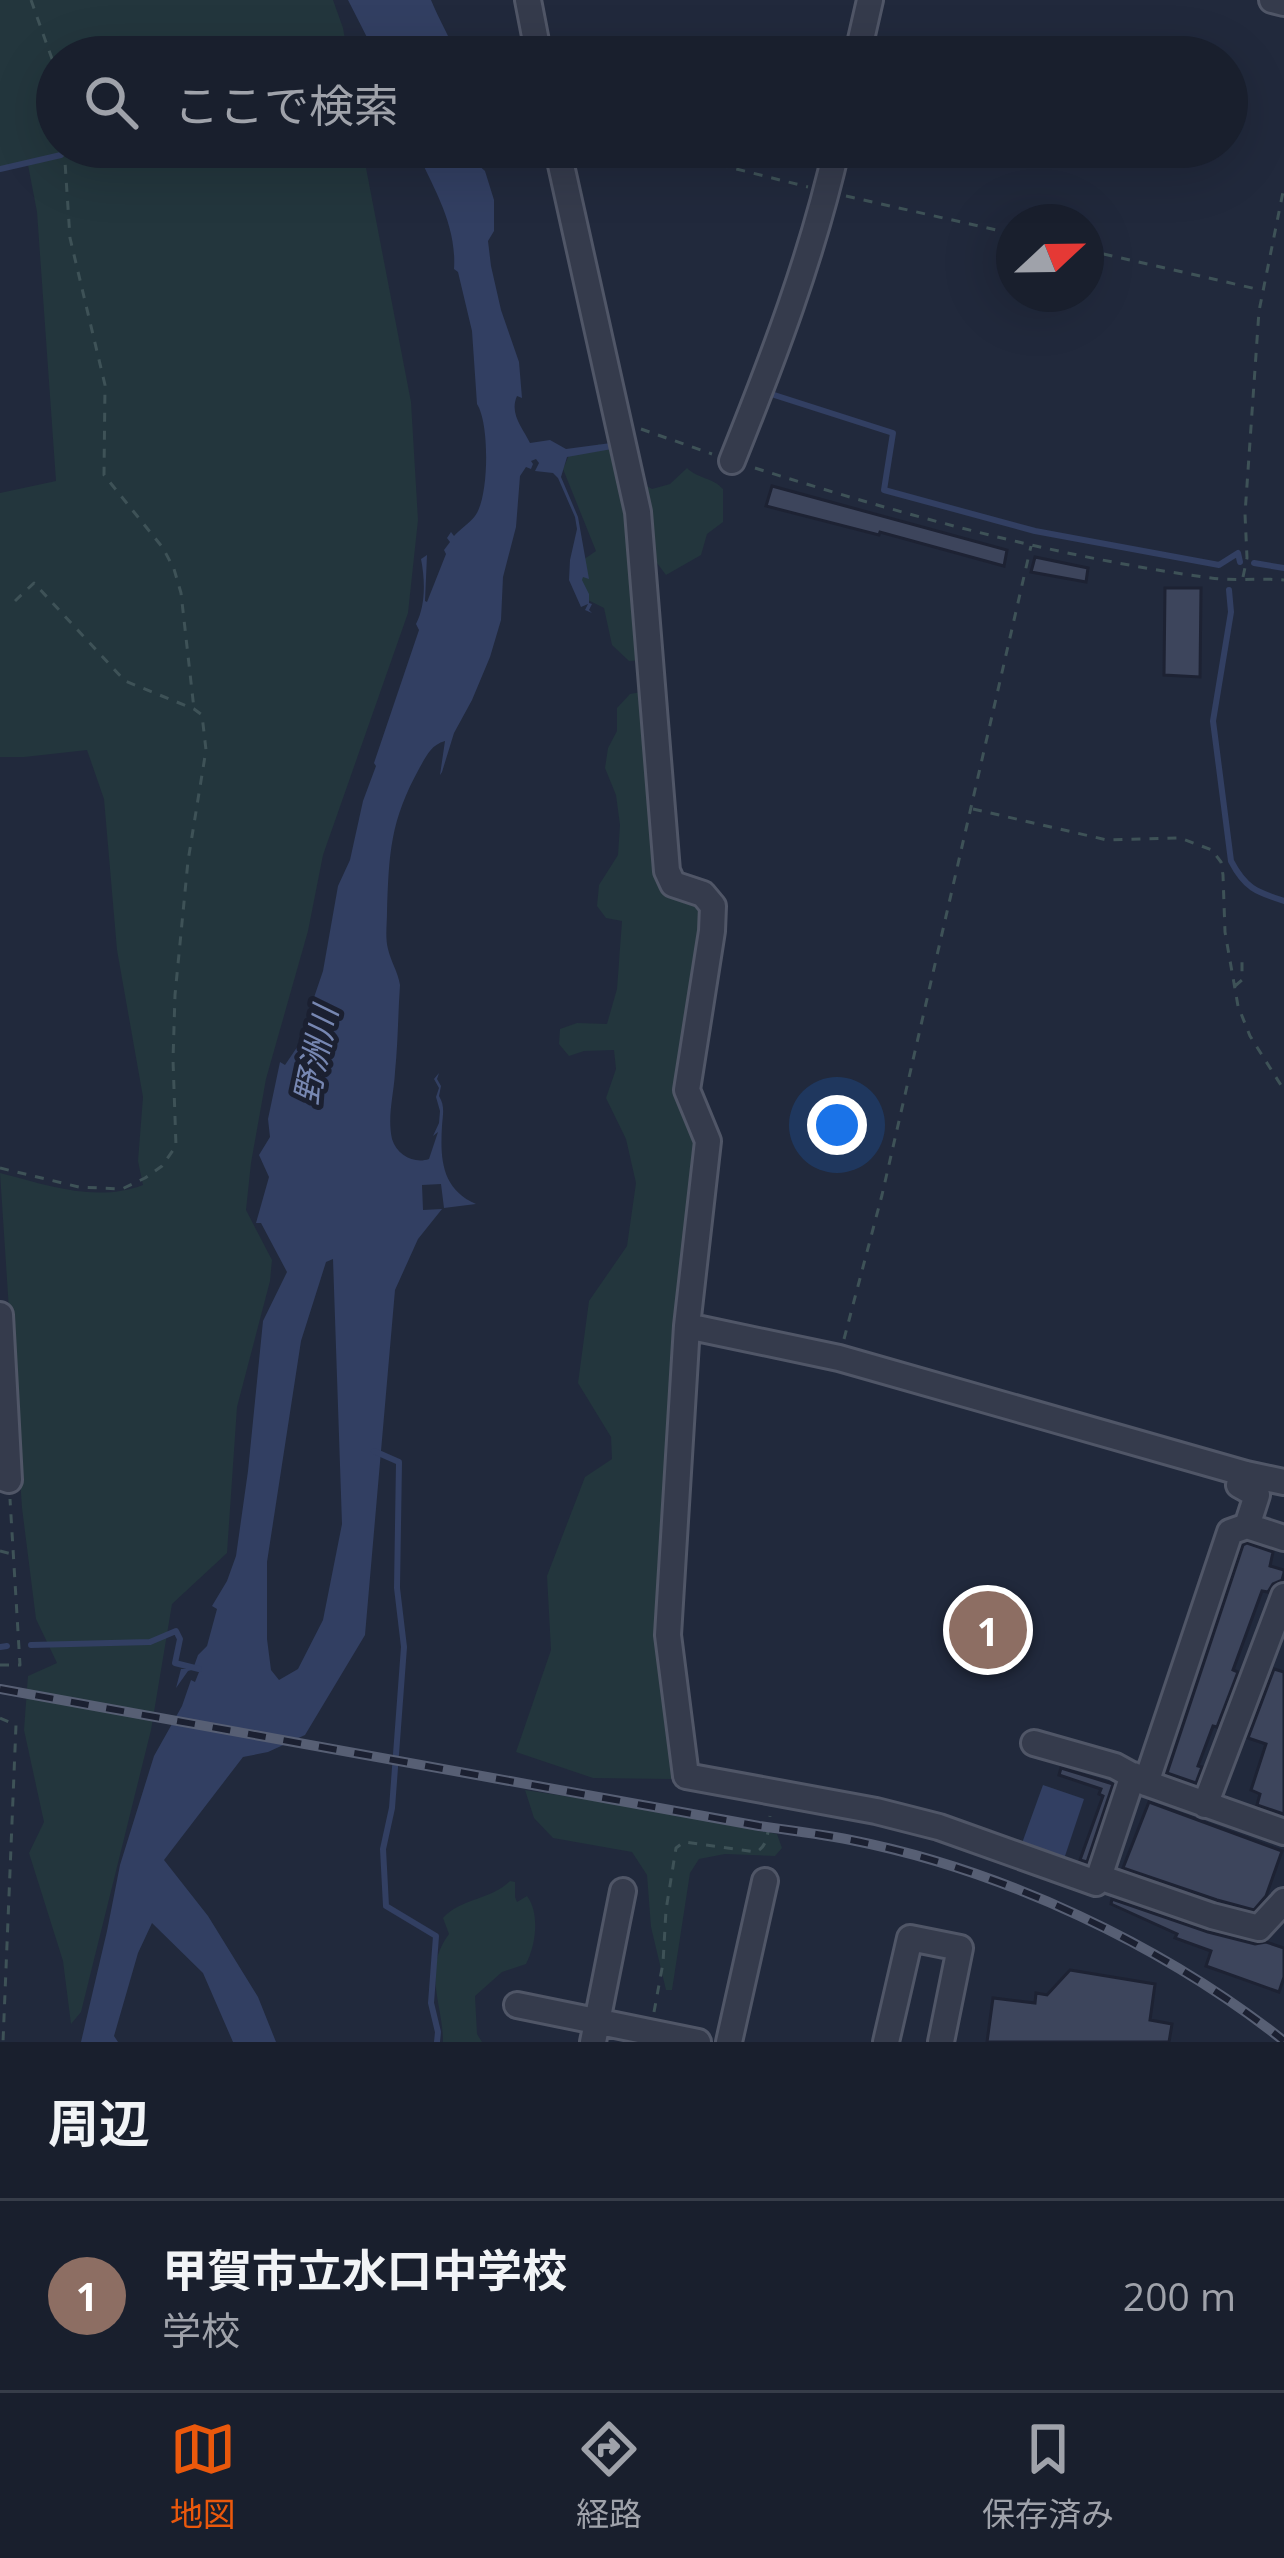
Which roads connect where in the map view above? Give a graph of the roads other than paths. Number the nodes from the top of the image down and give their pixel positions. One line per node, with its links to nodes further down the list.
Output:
1 (528, 0): 5 (street)
2 (870, 0): 6 (street)
3 (1272, 0): 4 (street)
4 (1284, 3)
5 (535, 36)
6 (862, 36)
7 (562, 168): 11 (street)
8 (833, 168): 9 (street)
9 (732, 460)
10 (0, 1315): 12 (street)
11 (687, 1326): 13 (street); 22 (street)
12 (4, 1479)
13 (1284, 1482)
14 (1239, 1485): 15 (street)
15 (1247, 1526): 16 (street); 19 (street)
16 (1284, 1538)
17 (1284, 1596): 20 (street)
18 (1034, 1744): 19 (street)
19 (1140, 1779): 20 (street); 22 (street)
20 (1205, 1805): 21 (street)
21 (1284, 1832)
22 (1099, 1877): 25 (street)
23 (765, 1881): 29 (street)
24 (623, 1892): 27 (street)
25 (1284, 1901)
26 (517, 2005): 27 (street)
27 (596, 2032): 28 (street)
28 (698, 2042)
29 (729, 2042)
30 (886, 2042): 31 (street)
31 (941, 2042)

